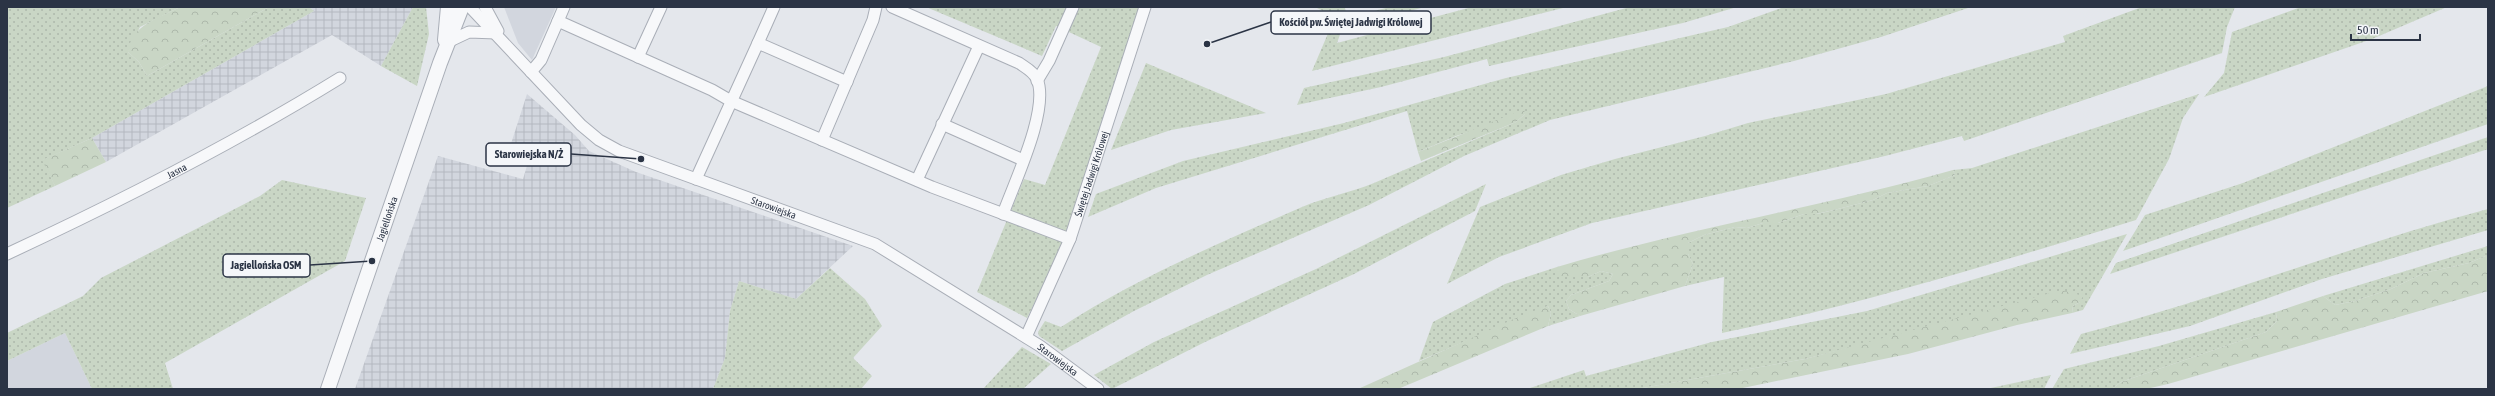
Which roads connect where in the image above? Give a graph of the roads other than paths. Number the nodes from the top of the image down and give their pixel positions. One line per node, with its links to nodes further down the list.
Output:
1 (448, 7): 15 (street, Jagiellońska)
2 (462, 7): 15 (street, Jagiellońska)
3 (470, 7): 13 (street, Starowiejska)
4 (485, 7): 13 (street)
5 (564, 7): 12 (street)
6 (661, 7): 17 (street)
7 (774, 7): 14 (street)
8 (876, 7): 21 (street)
9 (892, 7): 16 (street)
10 (1072, 7): 20 (street)
11 (1145, 7): 29 (street, Świętej Jadwigi Królowej)
12 (558, 21): 17 (street); 18 (street)
13 (499, 37): 15 (street); 18 (street, Starowiejska)
14 (758, 43): 21 (street); 22 (street)
15 (448, 45): 32 (street, Jagiellońska)
16 (979, 46): 20 (street); 23 (street)
17 (638, 57): 22 (street)
18 (531, 72): 26 (street, Starowiejska)
19 (340, 78): 30 (street, Jasna)
20 (1037, 81): 25 (street)
21 (846, 82): 24 (street)
22 (731, 101): 24 (street); 26 (street)
23 (942, 124): 25 (street); 27 (street)
24 (822, 140): 27 (street)
25 (1023, 160): 28 (street)
26 (696, 179): 31 (street, Starowiejska)
27 (917, 180): 28 (street)
28 (1003, 214): 29 (street)
29 (1070, 239): 31 (street, Świętej Jadwigi Królowej)
30 (7, 254)
31 (1026, 337): 33 (street, Starowiejska)
32 (328, 389)
33 (1098, 389)

